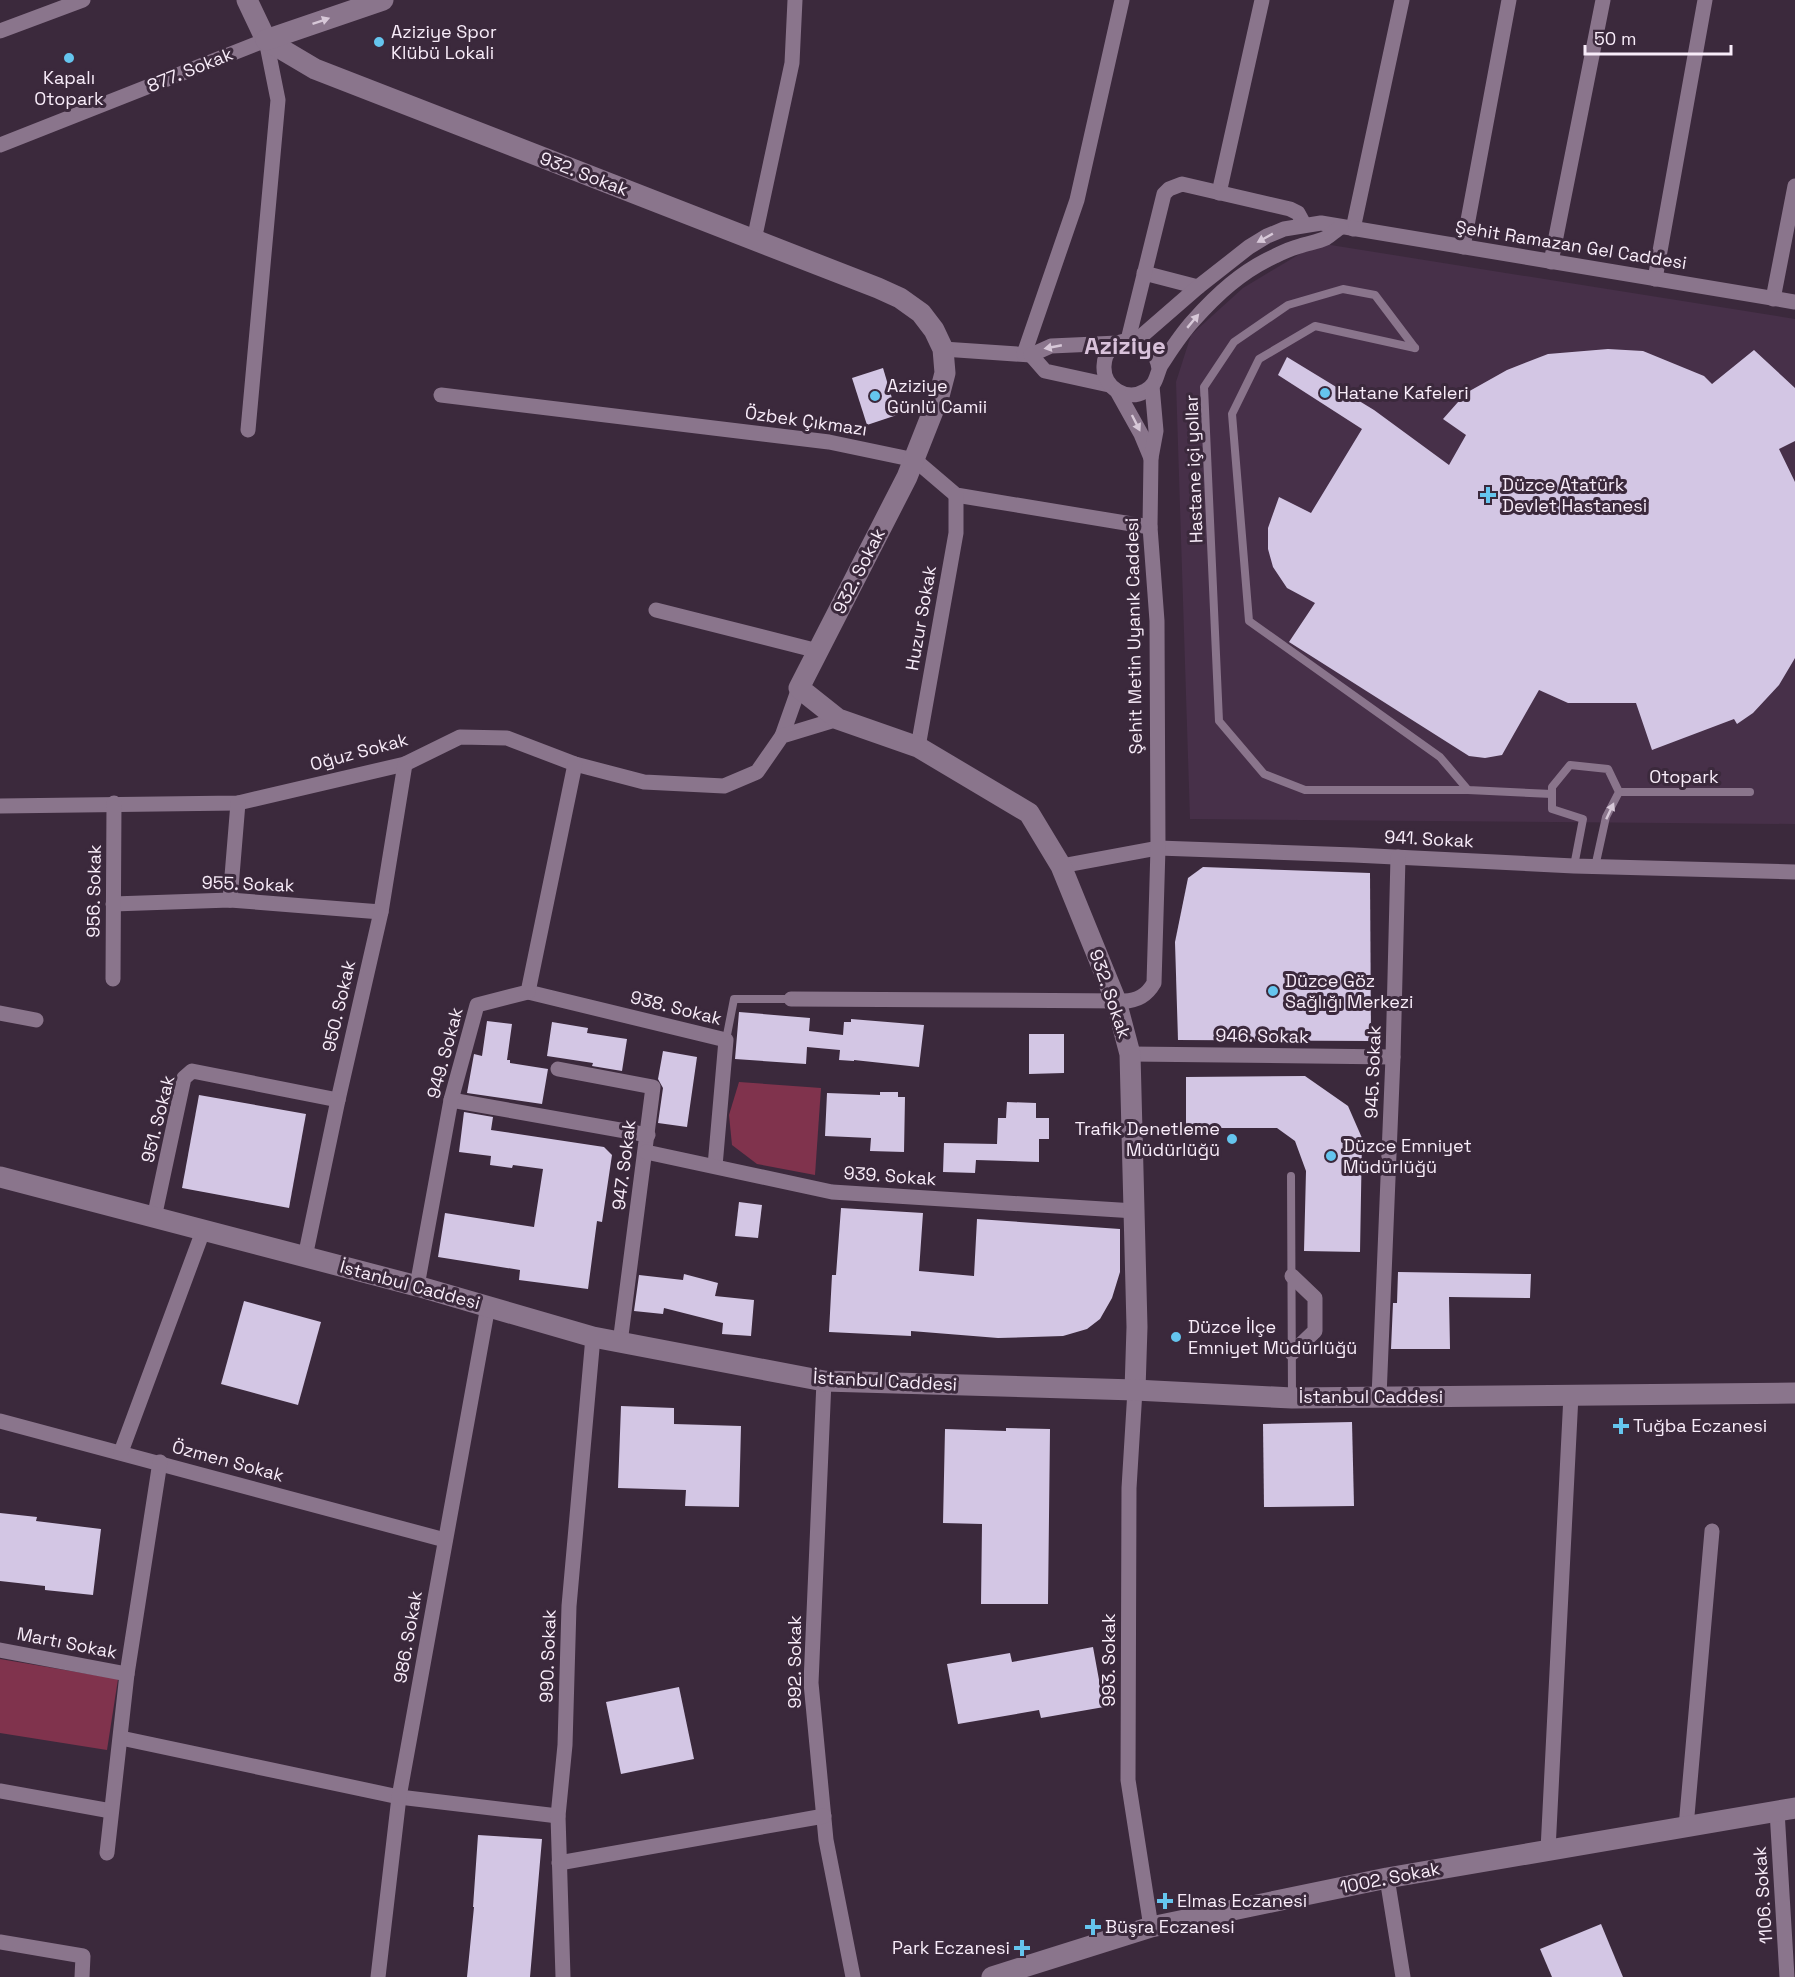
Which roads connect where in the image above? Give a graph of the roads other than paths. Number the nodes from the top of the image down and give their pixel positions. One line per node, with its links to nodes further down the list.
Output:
1 (83, 0): 11 (street)
2 (247, 0): 12 (street)
3 (795, 0): 18 (street)
4 (1122, 0): 28 (street)
5 (1262, 0): 15 (street)
6 (1402, 0): 17 (street)
7 (1509, 0): 19 (street)
8 (1603, 0): 20 (street)
9 (1705, 0): 22 (street)
10 (379, 1): 12 (street, 877. Sokak, one-way to 10)
11 (0, 32)
12 (266, 40): 13 (street, 877. Sokak); 18 (street, 932. Sokak); 33 (street)
13 (0, 145)
14 (1795, 186): 24 (street)
15 (1219, 193): 16 (street); 21 (street)
16 (1304, 224): 17 (street, Şehit Ramazan Gel Caddesi); 23 (street, Şehit Ramazan Gel Caddesi, one-way to 23)
17 (1347, 228): 19 (street, Şehit Ramazan Gel Caddesi); 29 (street, one-way to 17)
18 (754, 240): 27 (street, 932. Sokak)
19 (1463, 247): 20 (street, Şehit Ramazan Gel Caddesi)
20 (1551, 262): 22 (street, Şehit Ramazan Gel Caddesi)
21 (1144, 273): 23 (street); 26 (street)
22 (1654, 279): 24 (street, Şehit Ramazan Gel Caddesi)
23 (1198, 287): 26 (street, Şehit Ramazan Gel Caddesi)
24 (1773, 299): 25 (street, Şehit Ramazan Gel Caddesi)
25 (1795, 302)
26 (1128, 341): 28 (street, one-way to 28); 29 (street); 31 (street)
27 (943, 349): 28 (street); 35 (street, 932. Sokak)
28 (1028, 354): 31 (street)
29 (1159, 369): 30 (street)
30 (1152, 386): 31 (street); 34 (street, Şehit Metin Uyanık Caddesi)
31 (1113, 388): 34 (street, Şehit Metin Uyanık Caddesi, one-way to 34)
32 (441, 395): 35 (street, Özbek Çıkmazı)
33 (248, 430)
34 (1150, 458): 37 (street, Şehit Metin Uyanık Caddesi)
35 (915, 460): 36 (street, Özbek Çıkmazı); 39 (street, 932. Sokak)
36 (956, 495): 37 (street); 43 (street, Huzur Sokak)
37 (1150, 527): 53 (street, Şehit Metin Uyanık Caddesi)
38 (656, 610): 39 (street)
39 (818, 651): 40 (street, 932. Sokak)
40 (799, 688): 41 (street, 932. Sokak); 42 (street, Oğuz Sokak)
41 (838, 719): 42 (street); 43 (street, 932. Sokak)
42 (782, 736): 45 (street, Oğuz Sokak)
43 (918, 747): 55 (street, 932. Sokak)
44 (405, 764): 45 (street, Oğuz Sokak); 51 (street, Oğuz Sokak); 61 (street, 950. Sokak)
45 (575, 764): 63 (street)
46 (1468, 790): 46 (lane, Hastane içi yollar); 49 (lane, Hastane içi yollar)
47 (1619, 792): 48 (lane, Otopark); 49 (lane); 57 (lane, one-way to 47)
48 (1750, 792)
49 (1552, 794): 56 (lane)
50 (114, 803): 51 (street, Oğuz Sokak); 52 (street, Oğuz Sokak); 60 (street, 956. Sokak)
51 (238, 803): 59 (street)
52 (0, 806)
53 (1158, 848): 54 (street, 941. Sokak); 55 (street, 941. Sokak); 65 (street, Şehit Metin Uyanık Caddesi)
54 (1398, 857): 56 (street, 941. Sokak); 70 (street, 945. Sokak)
55 (1061, 866): 65 (street, 932. Sokak)
56 (1575, 866): 57 (street, 941. Sokak)
57 (1595, 867): 58 (street, 941. Sokak)
58 (1795, 872)
59 (230, 900): 60 (street, 955. Sokak); 61 (street, 955. Sokak)
60 (113, 904): 62 (street, 956. Sokak)
61 (381, 912): 72 (street, 950. Sokak)
62 (112, 979)
63 (528, 992): 68 (street, 938. Sokak); 73 (street, 949. Sokak)
64 (791, 999): 65 (street); 68 (lane)
65 (1116, 1001): 69 (street, 932. Sokak)
66 (0, 1013): 67 (street)
67 (36, 1020)
68 (726, 1041): 76 (street, 938. Sokak)
69 (1130, 1054): 70 (street, 946. Sokak); 79 (street, 932. Sokak)
70 (1393, 1057): 93 (street, 945. Sokak)
71 (558, 1069): 74 (street, 947. Sokak)
72 (338, 1100): 80 (street, 951. Sokak); 82 (street, 950. Sokak)
73 (451, 1100): 74 (street); 84 (street, 949. Sokak)
74 (648, 1135): 75 (street, 947. Sokak)
75 (646, 1152): 76 (street, 939. Sokak); 87 (street, 947. Sokak)
76 (715, 1167): 79 (street, 939. Sokak)
77 (1291, 1176): 83 (lane)
78 (0, 1177): 80 (street, İstanbul Caddesi)
79 (1135, 1211): 90 (street, 932. Sokak)
80 (154, 1218): 81 (street, İstanbul Caddesi)
81 (203, 1231): 82 (street, İstanbul Caddesi); 96 (street)
82 (305, 1257): 84 (street, İstanbul Caddesi)
83 (1292, 1276): 88 (lane); 88 (street)
84 (417, 1286): 85 (street, İstanbul Caddesi)
85 (488, 1306): 86 (street, İstanbul Caddesi); 99 (street, 986. Sokak)
86 (593, 1337): 87 (street, İstanbul Caddesi); 107 (street, 990. Sokak)
87 (620, 1343): 89 (street, İstanbul Caddesi)
88 (1292, 1353): 94 (lane)
89 (824, 1381): 90 (street, İstanbul Caddesi); 108 (street, 992. Sokak)
90 (1135, 1390): 94 (street, İstanbul Caddesi); 114 (street, 993. Sokak)
91 (1795, 1393): 92 (street, İstanbul Caddesi)
92 (1571, 1395): 93 (street, İstanbul Caddesi); 110 (street)
93 (1379, 1397): 94 (street, İstanbul Caddesi)
94 (1292, 1398)
95 (0, 1421): 96 (street, Özmen Sokak)
96 (121, 1452): 97 (street, Özmen Sokak)
97 (160, 1462): 99 (street, Özmen Sokak); 101 (street)
98 (1712, 1531): 109 (street)
99 (445, 1540): 104 (street, 986. Sokak)
100 (0, 1650): 101 (street, Martı Sokak)
101 (128, 1674): 102 (street)
102 (121, 1738): 104 (street); 106 (street)
103 (0, 1791): 106 (street)
104 (399, 1797): 107 (street); 117 (street, 986. Sokak)
105 (1786, 1810): 109 (street, 1002. Sokak); 122 (street, 1106. Sokak)
106 (111, 1811): 111 (street)
107 (558, 1816): 112 (street, 990. Sokak)
108 (824, 1816): 112 (street); 119 (street, 992. Sokak)
109 (1686, 1827): 110 (street, 1002. Sokak)
110 (1548, 1850): 113 (street, 1002. Sokak)
111 (107, 1853)
112 (560, 1863): 118 (street, 990. Sokak)
113 (1387, 1878): 114 (street, 1002. Sokak); 121 (street)
114 (1151, 1927): 120 (street, 1002. Sokak)
115 (0, 1942): 116 (street)
116 (82, 1977)
117 (378, 1977)
118 (563, 1977)
119 (853, 1977)
120 (992, 1977)
121 (1403, 1977)
122 (1787, 1977)

